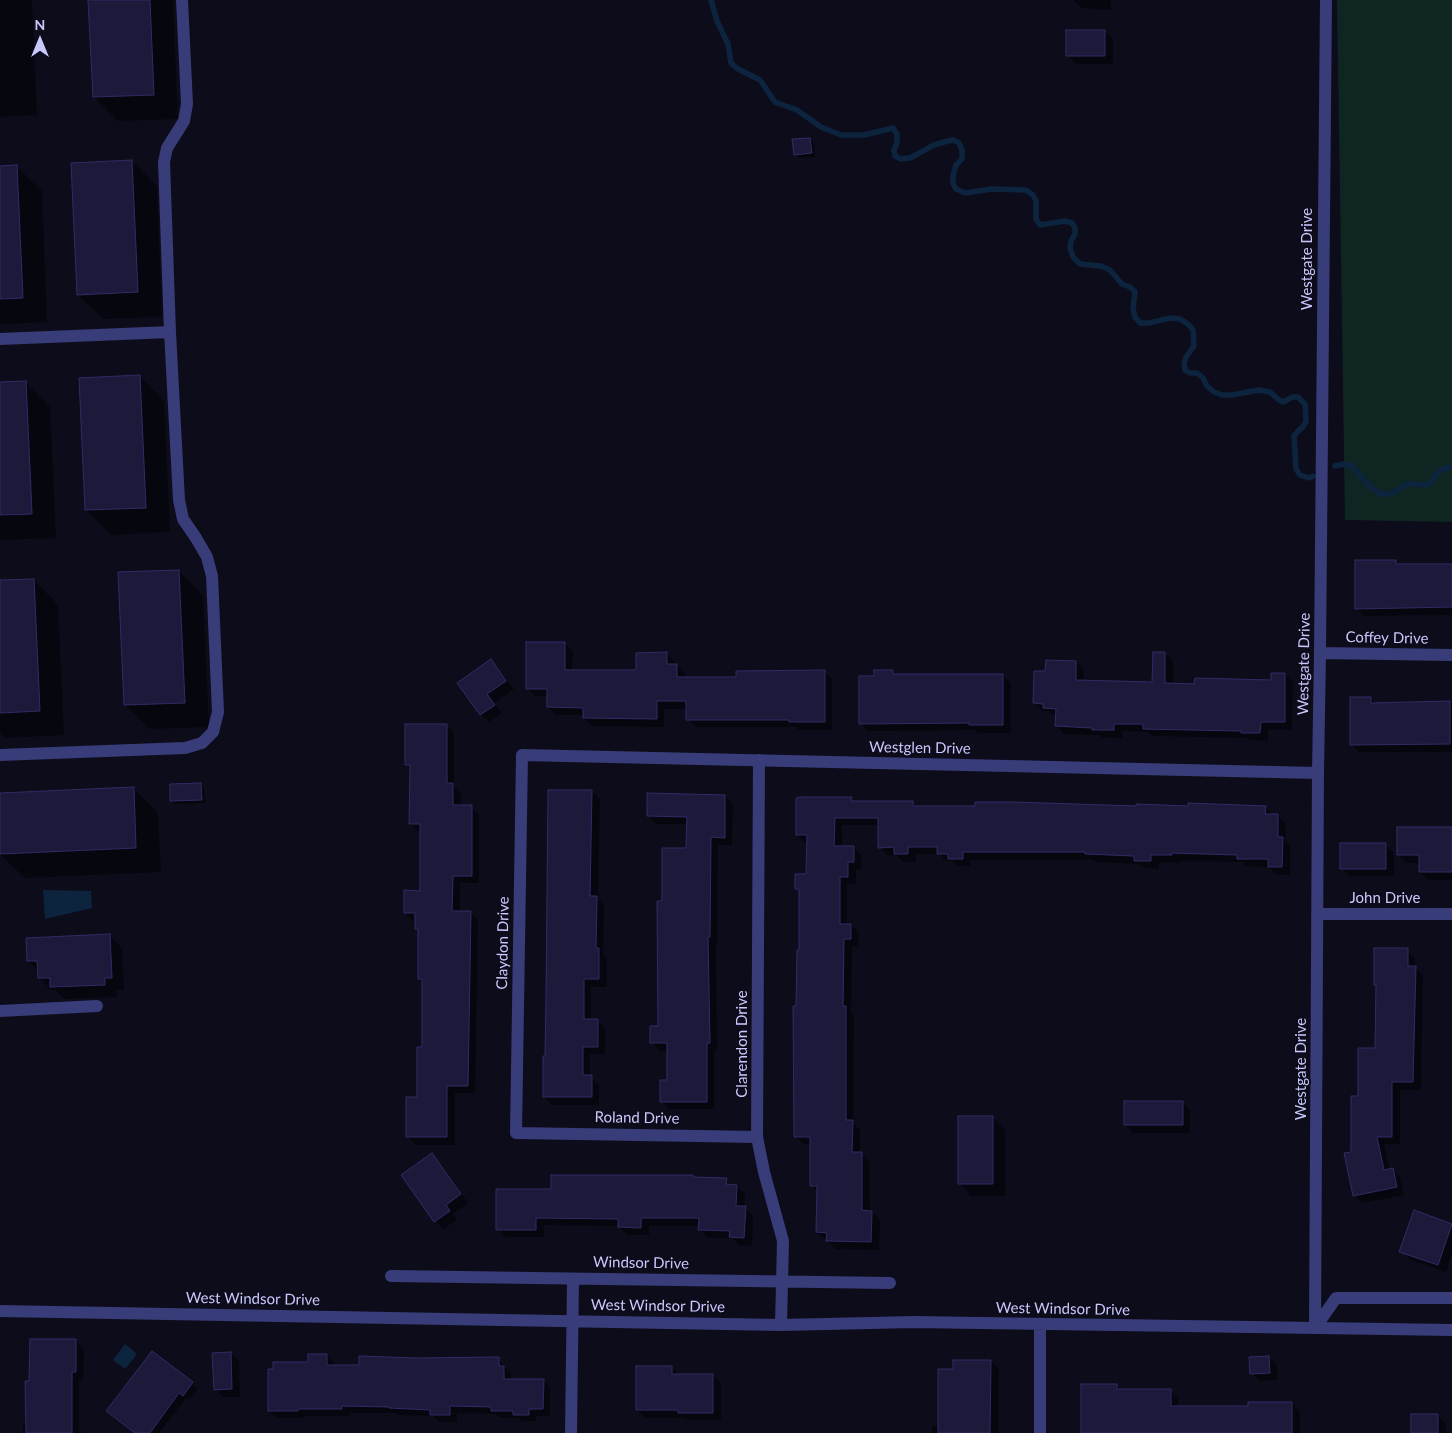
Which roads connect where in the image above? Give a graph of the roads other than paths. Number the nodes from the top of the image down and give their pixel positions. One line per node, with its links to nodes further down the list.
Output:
1 (182, 0): 3 (street)
2 (1326, 0): 5 (street, Westgate Drive)
3 (170, 332): 4 (street); 7 (street)
4 (0, 339)
5 (1320, 653): 6 (street, Coffey Drive); 10 (street, Westgate Drive)
6 (1452, 655)
7 (0, 755)
8 (522, 755): 9 (street, Westglen Drive); 15 (street, Claydon Drive)
9 (759, 760): 10 (street, Westglen Drive); 16 (street, Clarendon Drive)
10 (1318, 773): 11 (street, Westgate Drive)
11 (1318, 914): 12 (street, John Drive); 26 (street, Westgate Drive)
12 (1452, 914)
13 (97, 1006): 14 (street)
14 (0, 1011)
15 (516, 1133): 16 (street, Roland Drive)
16 (757, 1137): 19 (street, Clarendon Drive)
17 (392, 1276): 18 (street, Windsor Drive)
18 (573, 1278): 19 (street, Windsor Drive); 23 (street)
19 (782, 1282): 20 (street, Windsor Drive); 24 (street, Clarendon Drive)
20 (890, 1283)
21 (1452, 1298): 26 (street)
22 (0, 1311): 23 (street, West Windsor Drive)
23 (572, 1321): 24 (street, West Windsor Drive); 28 (street)
24 (781, 1325): 25 (street, West Windsor Drive)
25 (1040, 1325): 26 (street, West Windsor Drive); 29 (street)
26 (1315, 1328): 27 (street, West Windsor Drive)
27 (1452, 1330)
28 (571, 1433)
29 (1040, 1433)

